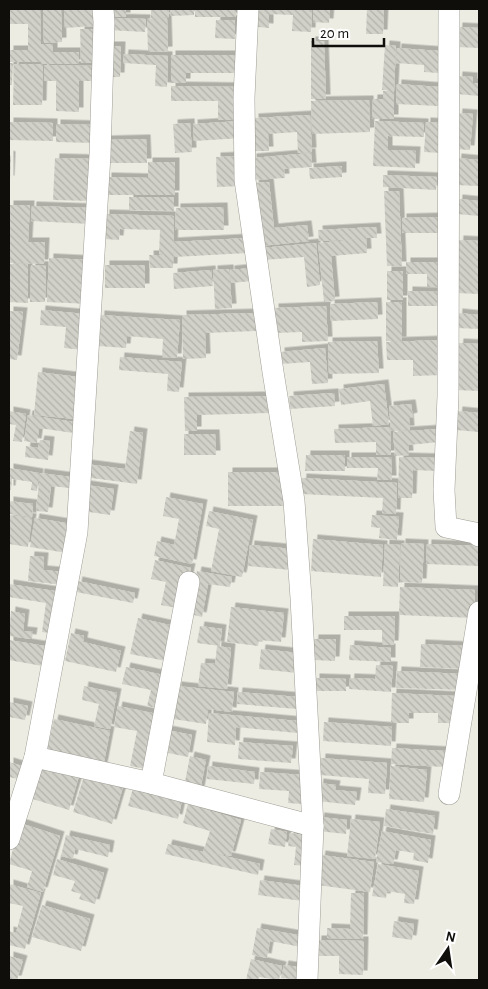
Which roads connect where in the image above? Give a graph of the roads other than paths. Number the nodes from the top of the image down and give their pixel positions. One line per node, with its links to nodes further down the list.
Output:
1 (103, 9): 7 (street)
2 (248, 9): 10 (street)
3 (449, 9): 4 (street)
4 (479, 536)
5 (189, 582): 8 (street)
6 (479, 612): 9 (street)
7 (35, 757): 8 (street); 11 (street)
8 (151, 783): 10 (street)
9 (449, 794)
10 (313, 826): 12 (street)
11 (9, 839)
12 (307, 980)

